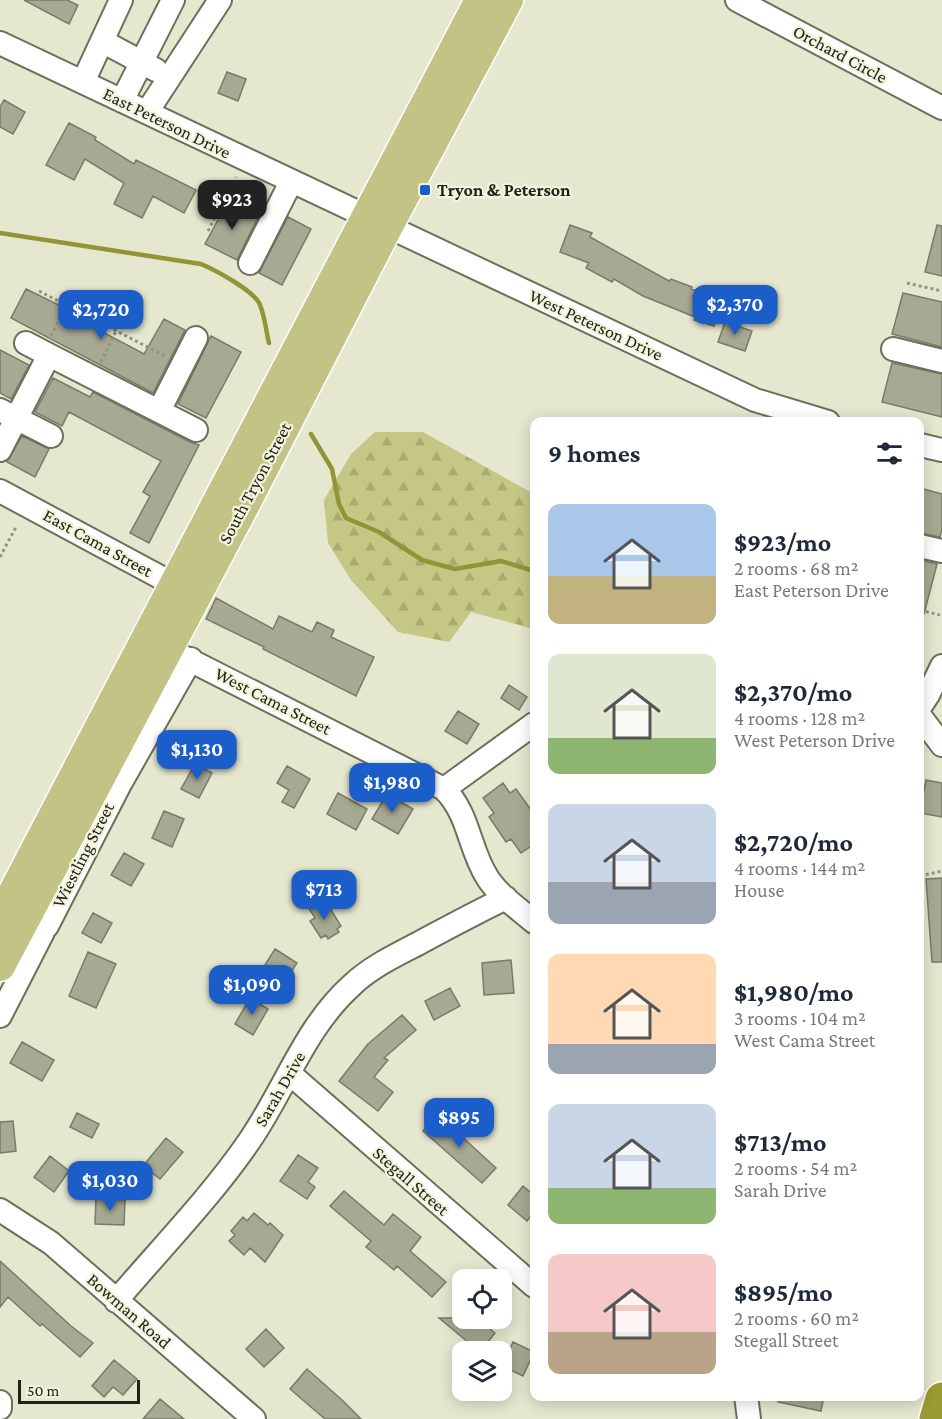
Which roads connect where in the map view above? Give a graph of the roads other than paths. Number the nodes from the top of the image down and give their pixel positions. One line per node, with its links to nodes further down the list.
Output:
1 (121, 0): 7 (street)
2 (173, 0): 9 (street)
3 (220, 0): 10 (street)
4 (480, 0): 16 (main road, South Tryon Street)
5 (508, 0): 16 (main road, South Tryon Street)
6 (737, 0): 13 (street, Orchard Circle)
7 (102, 41): 9 (street); 11 (street)
8 (0, 43): 11 (street, East Peterson Drive)
9 (142, 62): 10 (street); 12 (street)
10 (169, 77): 14 (street)
11 (82, 82): 12 (street, East Peterson Drive)
12 (122, 101): 14 (street, East Peterson Drive)
13 (942, 108)
14 (147, 112): 15 (street, East Peterson Drive)
15 (291, 182): 16 (street, East Peterson Drive); 17 (street)
16 (378, 222): 23 (street, West Peterson Drive); 32 (main road, South Tryon Street)
17 (250, 263)
18 (196, 338): 21 (street)
19 (893, 349): 20 (street)
20 (942, 361)
21 (159, 411): 22 (street); 24 (street)
22 (8, 414): 25 (street); 27 (street)
23 (809, 417)
24 (196, 430)
25 (51, 436)
26 (924, 446): 28 (street)
27 (0, 450)
28 (942, 450)
29 (0, 491): 32 (street, East Cama Street)
30 (924, 547): 31 (street)
31 (942, 551)
32 (185, 591): 33 (main road, South Tryon Street)
33 (168, 648): 39 (street, West Cama Street); 41 (main road, South Tryon Street); 43 (main road, South Tryon Street); 44 (street, Wiestling Street)
34 (942, 666): 35 (street)
35 (924, 701)
36 (924, 721): 38 (street)
37 (530, 727): 39 (street)
38 (942, 745)
39 (444, 789): 40 (street, West Cama Street)
40 (506, 898): 42 (street, West Cama Street); 45 (street, Sarah Drive)
41 (0, 918)
42 (530, 919)
43 (3, 954)
44 (0, 1016)
45 (289, 1073): 47 (street, Stegall Street); 48 (street, Sarah Drive)
46 (0, 1210): 48 (street, Bowman Road)
47 (530, 1284)
48 (116, 1301): 53 (street, Bowman Road)
49 (942, 1399): 55 (highway)
50 (747, 1401): 54 (street)
51 (0, 1402): 52 (street)
52 (0, 1408)
53 (254, 1419)
54 (749, 1419)
55 (936, 1419)

